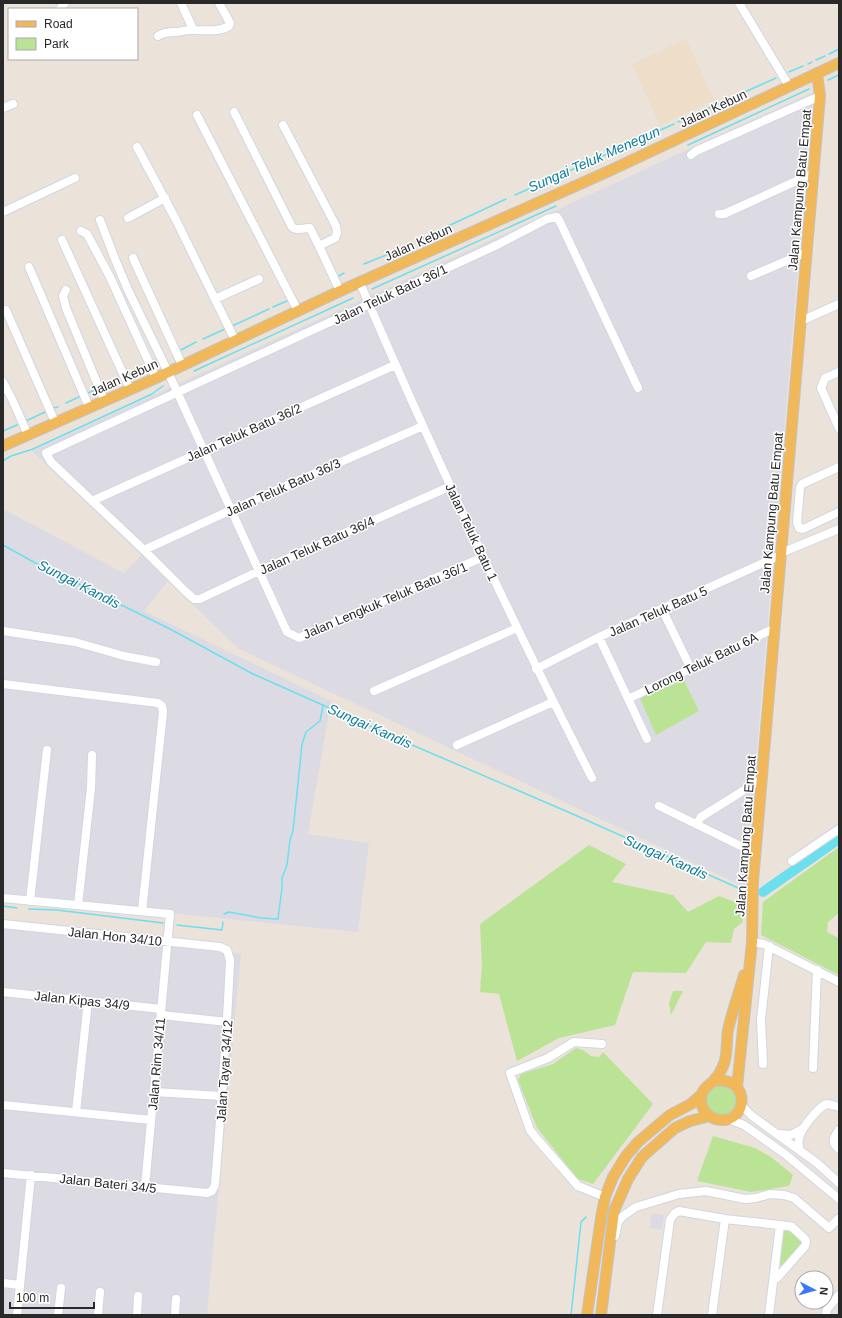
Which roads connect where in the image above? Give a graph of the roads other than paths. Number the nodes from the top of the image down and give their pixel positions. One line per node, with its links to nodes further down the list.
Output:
1 (181, 3): 4 (street)
2 (220, 3): 4 (street)
3 (739, 3): 8 (street)
4 (193, 29): 5 (street)
5 (158, 36)
6 (839, 63): 7 (main road, Jalan Kebun)
7 (817, 73): 8 (main road, Jalan Kebun); 9 (main road, Jalan Kampung Batu Empat)
8 (789, 86): 32 (main road, Jalan Kebun)
9 (820, 96): 16 (street); 17 (main road, Jalan Kampung Batu Empat)
10 (13, 104): 11 (street)
11 (3, 108)
12 (234, 112): 26 (street)
13 (197, 115): 39 (street)
14 (283, 125): 26 (street)
15 (137, 147): 19 (street)
16 (691, 155)
17 (814, 173): 21 (street); 27 (main road, Jalan Kampung Batu Empat)
18 (75, 178): 20 (street)
19 (165, 198): 22 (street); 35 (street)
20 (3, 212)
21 (719, 214)
22 (128, 218)
23 (100, 220): 44 (street)
24 (81, 231): 46 (street)
25 (62, 240): 49 (street)
26 (320, 246): 34 (street)
27 (807, 252): 30 (street); 40 (main road, Jalan Kampung Batu Empat)
28 (132, 258): 42 (street)
29 (28, 267): 52 (street)
30 (751, 276)
31 (259, 279): 35 (street)
32 (360, 283): 34 (main road, Jalan Kebun); 36 (street, Jalan Teluk Batu 1)
33 (66, 290): 51 (street)
34 (340, 291): 39 (main road, Jalan Kebun)
35 (215, 299): 41 (street)
36 (369, 304): 43 (street, Jalan Teluk Batu 1); 48 (street, Jalan Teluk Batu 36/1); 50 (street, Jalan Teluk Batu 36/1)
37 (838, 306): 40 (street)
38 (6, 310): 53 (street)
39 (298, 310): 41 (main road, Jalan Kebun)
40 (801, 321): 66 (main road, Jalan Kampung Batu Empat)
41 (235, 340): 42 (main road, Jalan Kebun)
42 (182, 365): 44 (main road, Jalan Kebun)
43 (395, 365): 54 (street, Jalan Teluk Batu 1); 58 (street, Jalan Teluk Batu 36/2)
44 (168, 372): 46 (main road, Jalan Kebun); 50 (street)
45 (839, 372): 55 (street)
46 (156, 378): 49 (main road, Jalan Kebun)
47 (3, 382): 56 (street)
48 (638, 388)
49 (130, 389): 51 (main road, Jalan Kebun)
50 (177, 393): 58 (street); 61 (street, Jalan Teluk Batu 36/1)
51 (104, 400): 52 (main road, Jalan Kebun)
52 (90, 407): 53 (main road, Jalan Kebun)
53 (55, 422): 56 (main road, Jalan Kebun)
54 (423, 426): 60 (street, Jalan Teluk Batu 1); 62 (street, Jalan Teluk Batu 36/3)
55 (839, 428)
56 (28, 435): 57 (main road, Jalan Kebun)
57 (5, 446)
58 (204, 450): 61 (street, Jalan Teluk Batu 36/2); 62 (street)
59 (839, 467): 63 (street)
60 (451, 486): 67 (street, Jalan Teluk Batu 1); 68 (street, Jalan Teluk Batu 36/4)
61 (92, 501): 65 (street)
62 (231, 510): 65 (street, Jalan Teluk Batu 36/3); 68 (street)
63 (839, 512)
64 (839, 529): 66 (street, Jalan Teluk Batu 5)
65 (144, 550): 68 (street, Jalan Teluk Batu 36/4)
66 (781, 554): 69 (street, Jalan Teluk Batu 5); 71 (main road, Jalan Kampung Batu Empat)
67 (483, 557): 68 (street, Jalan Lengkuk Teluk Batu 36/1); 70 (street, Jalan Teluk Batu 1)
68 (259, 571)
69 (662, 609): 73 (street, Jalan Teluk Batu 5); 76 (street)
70 (517, 628): 75 (street, Jalan Teluk Batu 1); 78 (street)
71 (775, 628): 76 (street, Lorong Teluk Batu 6A); 86 (main road, Jalan Kampung Batu Empat)
72 (3, 630): 74 (street)
73 (599, 637): 75 (street, Jalan Teluk Batu 5); 79 (street)
74 (156, 662)
75 (536, 668): 80 (street, Jalan Teluk Batu 1)
76 (691, 670): 79 (street, Lorong Teluk Batu 6A)
77 (3, 684): 95 (street)
78 (374, 691)
79 (628, 699): 81 (street)
80 (553, 702): 82 (street); 85 (street, Jalan Teluk Batu 1)
81 (647, 739)
82 (457, 744)
83 (47, 750): 93 (street)
84 (92, 755): 94 (street)
85 (592, 778)
86 (762, 779): 88 (street); 90 (main road, Jalan Kampung Batu Empat)
87 (659, 806): 88 (street)
88 (697, 824): 90 (street)
89 (839, 829): 91 (street)
90 (755, 853): 98 (main road, Jalan Kampung Batu Empat)
91 (792, 861)
92 (3, 898): 93 (street)
93 (30, 900): 94 (street)
94 (78, 905): 95 (street)
95 (142, 911): 97 (street, Jalan Rim 34/11)
96 (3, 924): 97 (street, Jalan Hon 34/10)
97 (167, 942): 100 (street, Jalan Hon 34/10); 106 (street, Jalan Rim 34/11)
98 (752, 942): 99 (street); 101 (main road, Jalan Kampung Batu Empat)
99 (769, 946): 102 (street); 109 (street)
100 (227, 950): 107 (street, Jalan Tayar 34/12)
101 (751, 956): 111 (main road, Jalan Kampung Batu Empat); 112 (main road, Jalan Kampung Batu Empat)
102 (817, 970): 103 (street); 110 (street)
103 (839, 982)
104 (3, 992): 105 (street, Jalan Kipas 34/9)
105 (88, 1001): 106 (street, Jalan Kipas 34/9); 119 (street)
106 (161, 1012): 107 (street, Jalan Kipas 34/9); 113 (street, Jalan Rim 34/11)
107 (228, 1022): 115 (street, Jalan Tayar 34/12)
108 (602, 1044): 133 (street)
109 (763, 1064)
110 (813, 1068)
111 (714, 1081): 112 (main road); 114 (main road)
112 (737, 1086): 117 (main road)
113 (154, 1092): 115 (street); 122 (street, Jalan Rim 34/11)
114 (702, 1094): 120 (main road); 133 (main road)
115 (222, 1096): 132 (street, Jalan Tayar 34/12)
116 (3, 1105): 119 (street)
117 (741, 1105): 121 (main road); 125 (street)
118 (839, 1107): 123 (street)
119 (76, 1112): 122 (street)
120 (710, 1116): 121 (main road); 138 (main road)
121 (728, 1119): 134 (street)
122 (151, 1120): 131 (street, Jalan Rim 34/11)
123 (802, 1129): 125 (street); 127 (street)
124 (839, 1130): 126 (street)
125 (778, 1134): 127 (street)
126 (839, 1150)
127 (800, 1151): 130 (street)
128 (3, 1173): 129 (street, Jalan Bateri 34/5)
129 (30, 1179): 131 (street, Jalan Bateri 34/5); 141 (street)
130 (839, 1183)
131 (145, 1187): 132 (street, Jalan Bateri 34/5)
132 (212, 1191)
133 (605, 1197): 152 (main road)
134 (838, 1200)
135 (839, 1217): 138 (street)
136 (725, 1219): 137 (street); 154 (street); 155 (street)
137 (780, 1225): 139 (street); 139 (street)
138 (607, 1265): 153 (main road)
139 (774, 1278): 156 (street)
140 (3, 1283): 141 (street)
141 (20, 1285): 147 (street)
142 (61, 1288): 148 (street)
143 (100, 1292): 149 (street)
144 (839, 1295): 157 (street)
145 (138, 1296): 150 (street)
146 (176, 1299): 151 (street)
147 (17, 1315)
148 (58, 1315)
149 (98, 1315)
150 (136, 1315)
151 (175, 1315)
152 (587, 1315)
153 (600, 1315)
154 (658, 1315)
155 (712, 1315)
156 (769, 1315)
157 (826, 1315)

